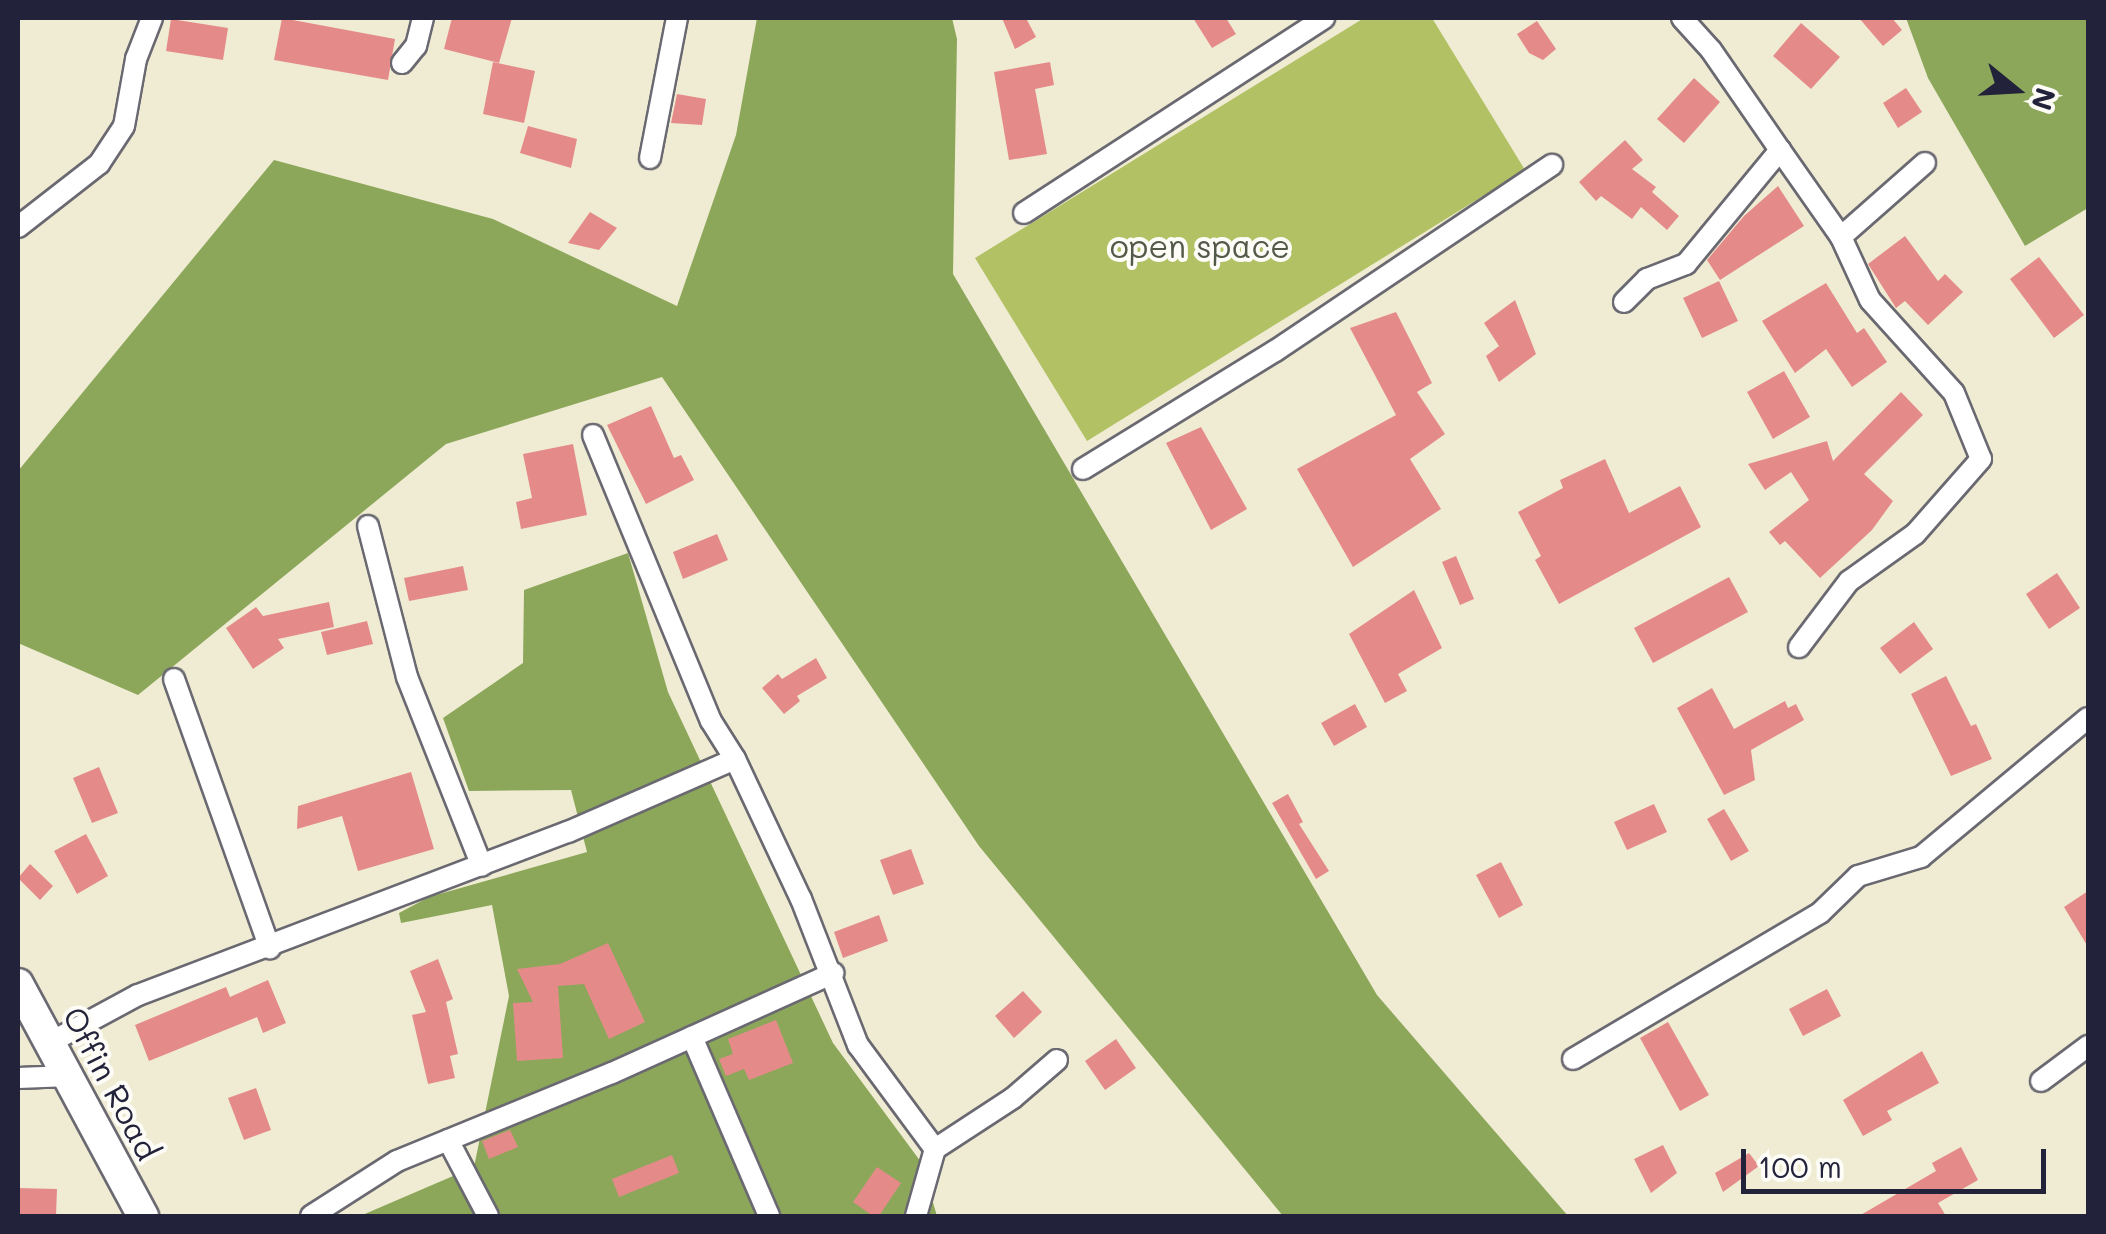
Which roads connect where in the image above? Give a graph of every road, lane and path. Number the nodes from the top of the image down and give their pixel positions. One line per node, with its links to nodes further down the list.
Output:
1 (152, 18): 12 (street)
2 (423, 18): 6 (street)
3 (677, 18): 8 (street)
4 (1324, 18): 11 (street)
5 (1682, 18): 7 (street)
6 (402, 63)
7 (1780, 150): 13 (street); 14 (street)
8 (650, 158)
9 (1925, 163): 13 (street)
10 (1552, 165): 16 (street)
11 (1024, 213)
12 (18, 227)
13 (1841, 237): 18 (street)
14 (1624, 302)
15 (593, 435): 21 (street)
16 (1083, 470)
17 (368, 526): 22 (street)
18 (1799, 647)
19 (174, 679): 23 (street)
20 (2088, 718): 29 (street)
21 (735, 758): 22 (street); 24 (street)
22 (482, 866): 23 (street)
23 (270, 948): 27 (street)
24 (833, 973): 26 (street); 35 (street)
25 (18, 984): 27 (street, Offin Road)
26 (692, 1037): 34 (street); 39 (street)
27 (51, 1042): 31 (street, Offin Road)
28 (2088, 1046): 33 (street)
29 (1573, 1059)
30 (1057, 1060): 35 (street)
31 (70, 1076): 32 (street); 36 (street, Offin Road)
32 (18, 1078)
33 (2041, 1081)
34 (448, 1140): 37 (street); 38 (street)
35 (935, 1149): 40 (street)
36 (143, 1216)
37 (311, 1216)
38 (488, 1216)
39 (768, 1216)
40 (916, 1216)

